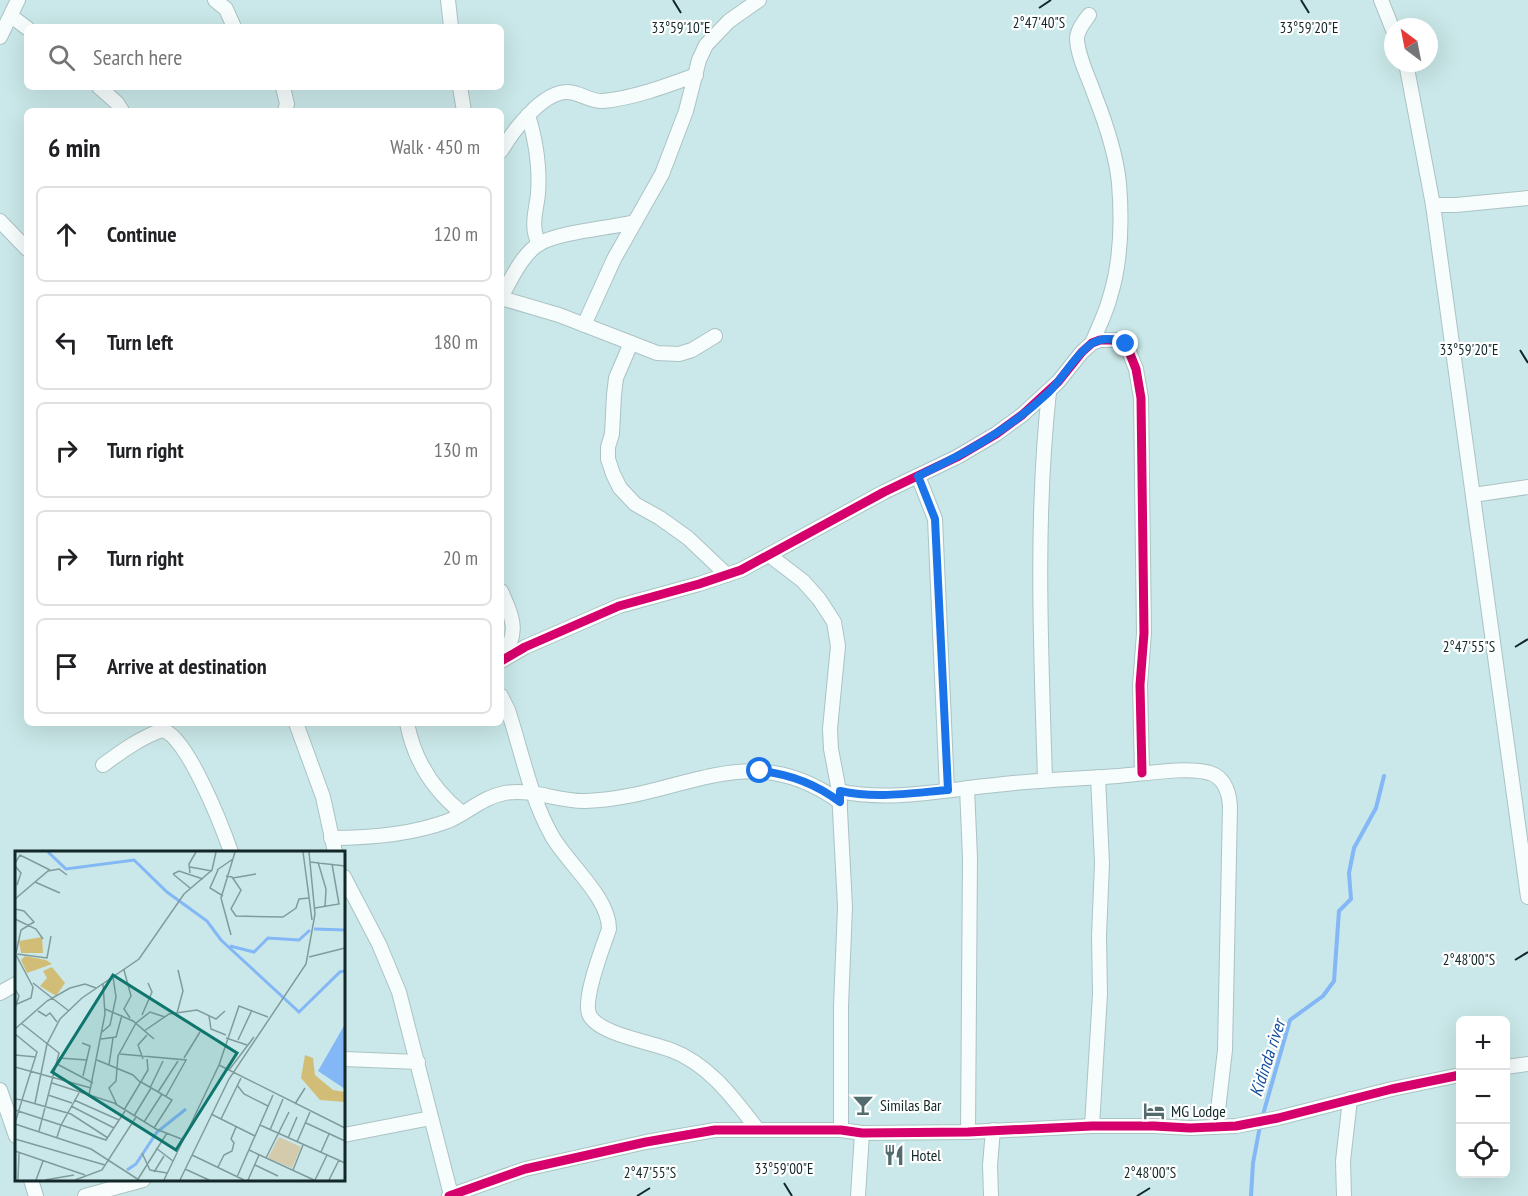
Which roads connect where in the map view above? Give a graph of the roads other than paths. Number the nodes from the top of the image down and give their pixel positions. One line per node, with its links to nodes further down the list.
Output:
1 (18, 0): 7 (street)
2 (215, 0): 9 (street)
3 (448, 0): 10 (street)
4 (759, 0): 14 (street)
5 (1380, 0): 8 (street)
6 (1089, 15): 34 (street)
7 (11, 16): 11 (street); 12 (street)
8 (1388, 18)
9 (233, 24)
10 (451, 24)
11 (24, 26)
12 (0, 37)
13 (1408, 72): 24 (street)
14 (696, 75): 21 (street); 26 (street)
15 (102, 90): 18 (street)
16 (284, 90): 19 (street)
17 (460, 90): 20 (street)
18 (120, 108)
19 (286, 108)
20 (463, 108)
21 (528, 115): 22 (street); 27 (street)
22 (504, 148)
23 (1528, 198): 24 (street)
24 (1433, 205): 38 (street)
25 (0, 221): 28 (street)
26 (635, 222): 27 (street); 31 (street)
27 (539, 244): 29 (street)
28 (24, 246)
29 (504, 293)
30 (504, 299): 31 (street)
31 (584, 325): 33 (street)
32 (715, 336): 33 (street)
33 (631, 343): 40 (street)
34 (1092, 343): 35 (street); 48 (street)
35 (1049, 392): 36 (street); 50 (street)
36 (918, 476): 39 (street); 52 (street)
37 (1528, 487): 38 (street)
38 (1473, 495): 60 (street)
39 (769, 555): 40 (street); 54 (street)
40 (727, 574): 43 (street)
41 (504, 597): 42 (street)
42 (504, 654)
43 (504, 658)
44 (504, 704): 53 (street)
45 (297, 726): 56 (street)
46 (408, 726): 55 (street)
47 (103, 765): 57 (street)
48 (1142, 773): 49 (street); 72 (street)
49 (1098, 777): 50 (street); 71 (street)
50 (1045, 779): 51 (street)
51 (967, 788): 52 (street); 76 (street)
52 (948, 790): 54 (street)
53 (533, 792): 54 (street); 55 (street); 73 (street)
54 (840, 796): 74 (street)
55 (462, 813): 56 (street)
56 (331, 838): 58 (street)
57 (231, 851)
58 (335, 851)
59 (345, 885): 64 (street)
60 (1528, 897)
61 (15, 985): 62 (street)
62 (0, 993)
63 (345, 1059): 64 (street)
64 (418, 1062): 70 (street)
65 (1528, 1064): 66 (street)
66 (1510, 1066)
67 (1456, 1076): 69 (street)
68 (1, 1091): 77 (street)
69 (1350, 1100): 72 (street); 87 (street)
70 (431, 1119): 79 (street); 84 (street)
71 (1092, 1126): 72 (street); 75 (street)
72 (1216, 1127)
73 (758, 1130): 74 (street); 84 (street)
74 (840, 1130): 78 (street)
75 (993, 1130): 76 (street); 86 (street)
76 (968, 1132): 78 (street)
77 (15, 1133)
78 (862, 1133): 85 (street)
79 (345, 1135)
80 (32, 1181): 82 (street)
81 (136, 1181): 83 (street)
82 (36, 1196)
83 (85, 1196)
84 (450, 1196)
85 (858, 1196)
86 (991, 1196)
87 (1344, 1196)

